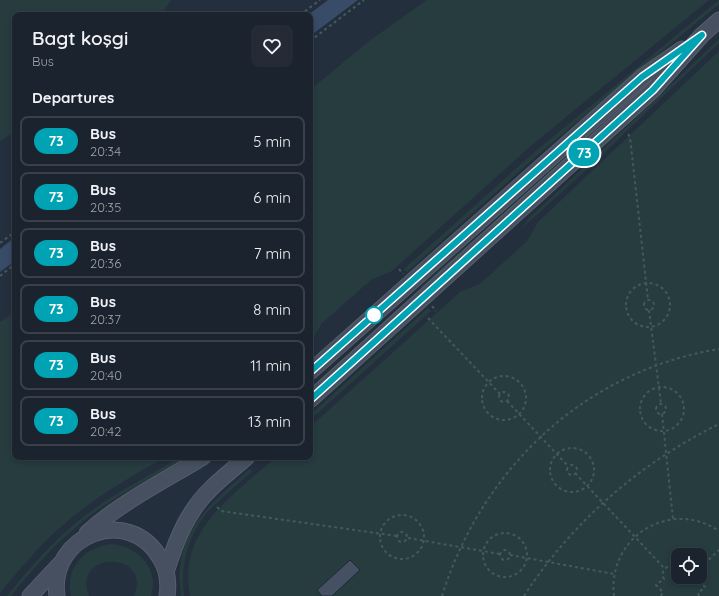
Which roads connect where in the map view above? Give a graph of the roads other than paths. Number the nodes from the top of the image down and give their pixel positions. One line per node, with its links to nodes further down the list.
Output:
1 (719, 20): 2 (main road)
2 (702, 35): 3 (main road); 4 (main road)
3 (313, 369)
4 (313, 397)
5 (198, 460): 7 (main road)
6 (244, 460): 9 (main road)
7 (81, 540): 8 (main road); 9 (main road)
8 (62, 561): 10 (main road); 11 (main road)
9 (166, 572): 12 (main road)
10 (30, 596)
11 (57, 596)
12 (167, 596)

